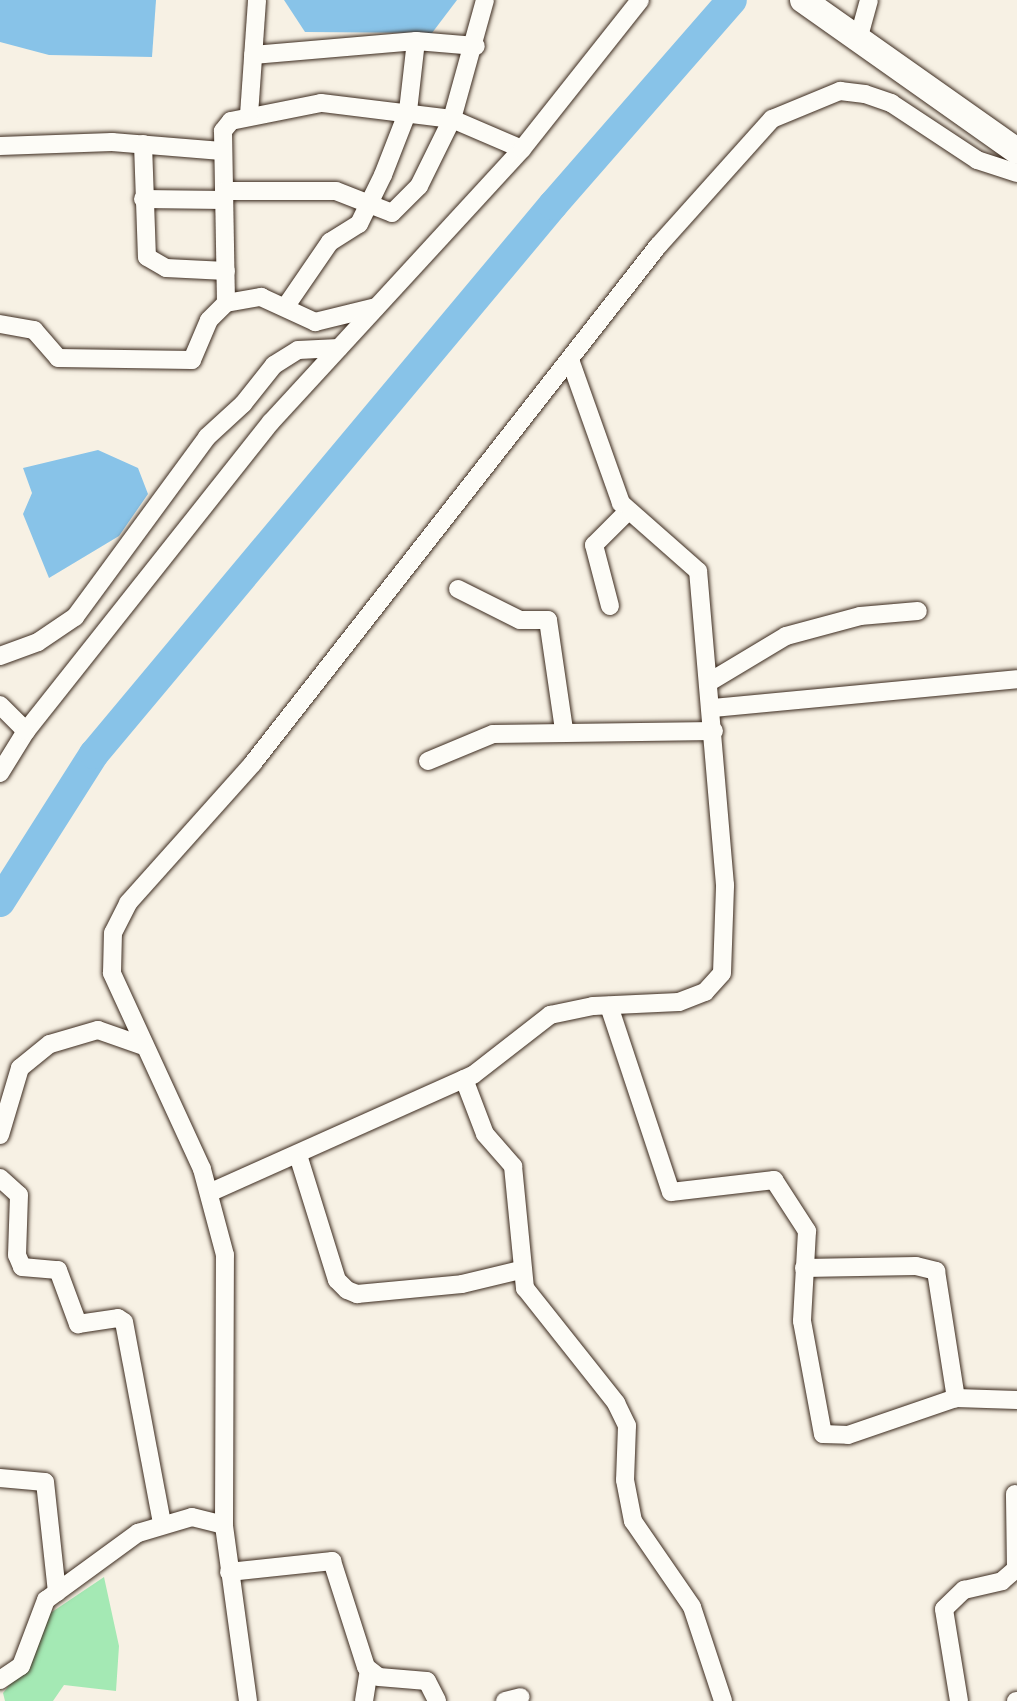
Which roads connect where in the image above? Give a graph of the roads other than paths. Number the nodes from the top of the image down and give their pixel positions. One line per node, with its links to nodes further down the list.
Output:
1 (257, 0): 9 (street)
2 (485, 0): 8 (street)
3 (640, 0): 15 (street)
4 (869, 0): 6 (street)
5 (807, 3): 6 (street)
6 (858, 40): 16 (street)
7 (416, 41): 8 (street); 9 (street); 10 (street)
8 (476, 46): 12 (street)
9 (253, 55): 11 (street)
10 (408, 111): 11 (street); 12 (street); 21 (street)
11 (249, 115): 17 (street)
12 (452, 119): 15 (street); 21 (street)
13 (143, 144): 14 (street); 17 (street); 20 (street)
14 (0, 146)
15 (522, 149): 25 (street)
16 (1017, 151)
17 (222, 152): 19 (street)
18 (1017, 173): 28 (street)
19 (224, 195): 20 (street); 21 (street); 22 (street)
20 (143, 199): 22 (street)
21 (368, 206): 24 (street)
22 (226, 271): 23 (street)
23 (226, 303): 24 (street); 26 (street)
24 (286, 306): 25 (street)
25 (377, 306): 27 (street)
26 (0, 324)
27 (339, 348): 33 (street); 39 (street)
28 (570, 360): 29 (street); 44 (street)
29 (627, 512): 31 (street); 35 (street)
30 (458, 589): 38 (street)
31 (610, 606)
32 (918, 611): 35 (street)
33 (0, 656)
34 (1017, 679): 37 (street)
35 (711, 681): 37 (street)
36 (0, 705): 39 (street)
37 (713, 708): 40 (street)
38 (564, 730): 40 (street); 41 (street)
39 (26, 731): 42 (street)
40 (714, 731): 43 (street)
41 (429, 761)
42 (0, 773)
43 (609, 1006): 45 (street); 50 (street)
44 (141, 1045): 46 (street); 49 (street)
45 (464, 1079): 47 (street); 51 (street)
46 (0, 1135)
47 (298, 1155): 49 (street); 51 (street)
48 (0, 1178): 56 (street)
49 (211, 1192): 57 (street)
50 (804, 1268): 52 (street); 52 (street)
51 (520, 1270): 65 (street)
52 (956, 1398): 53 (street)
53 (1017, 1400)
54 (0, 1478): 59 (street)
55 (1015, 1494): 66 (street)
56 (162, 1523): 57 (street); 59 (street)
57 (224, 1526): 58 (street)
58 (230, 1572): 60 (street); 62 (street)
59 (57, 1592): 61 (street)
60 (369, 1670): 63 (street); 64 (street)
61 (0, 1680)
62 (248, 1701)
63 (364, 1701)
64 (437, 1701)
65 (723, 1701)
66 (959, 1701)

